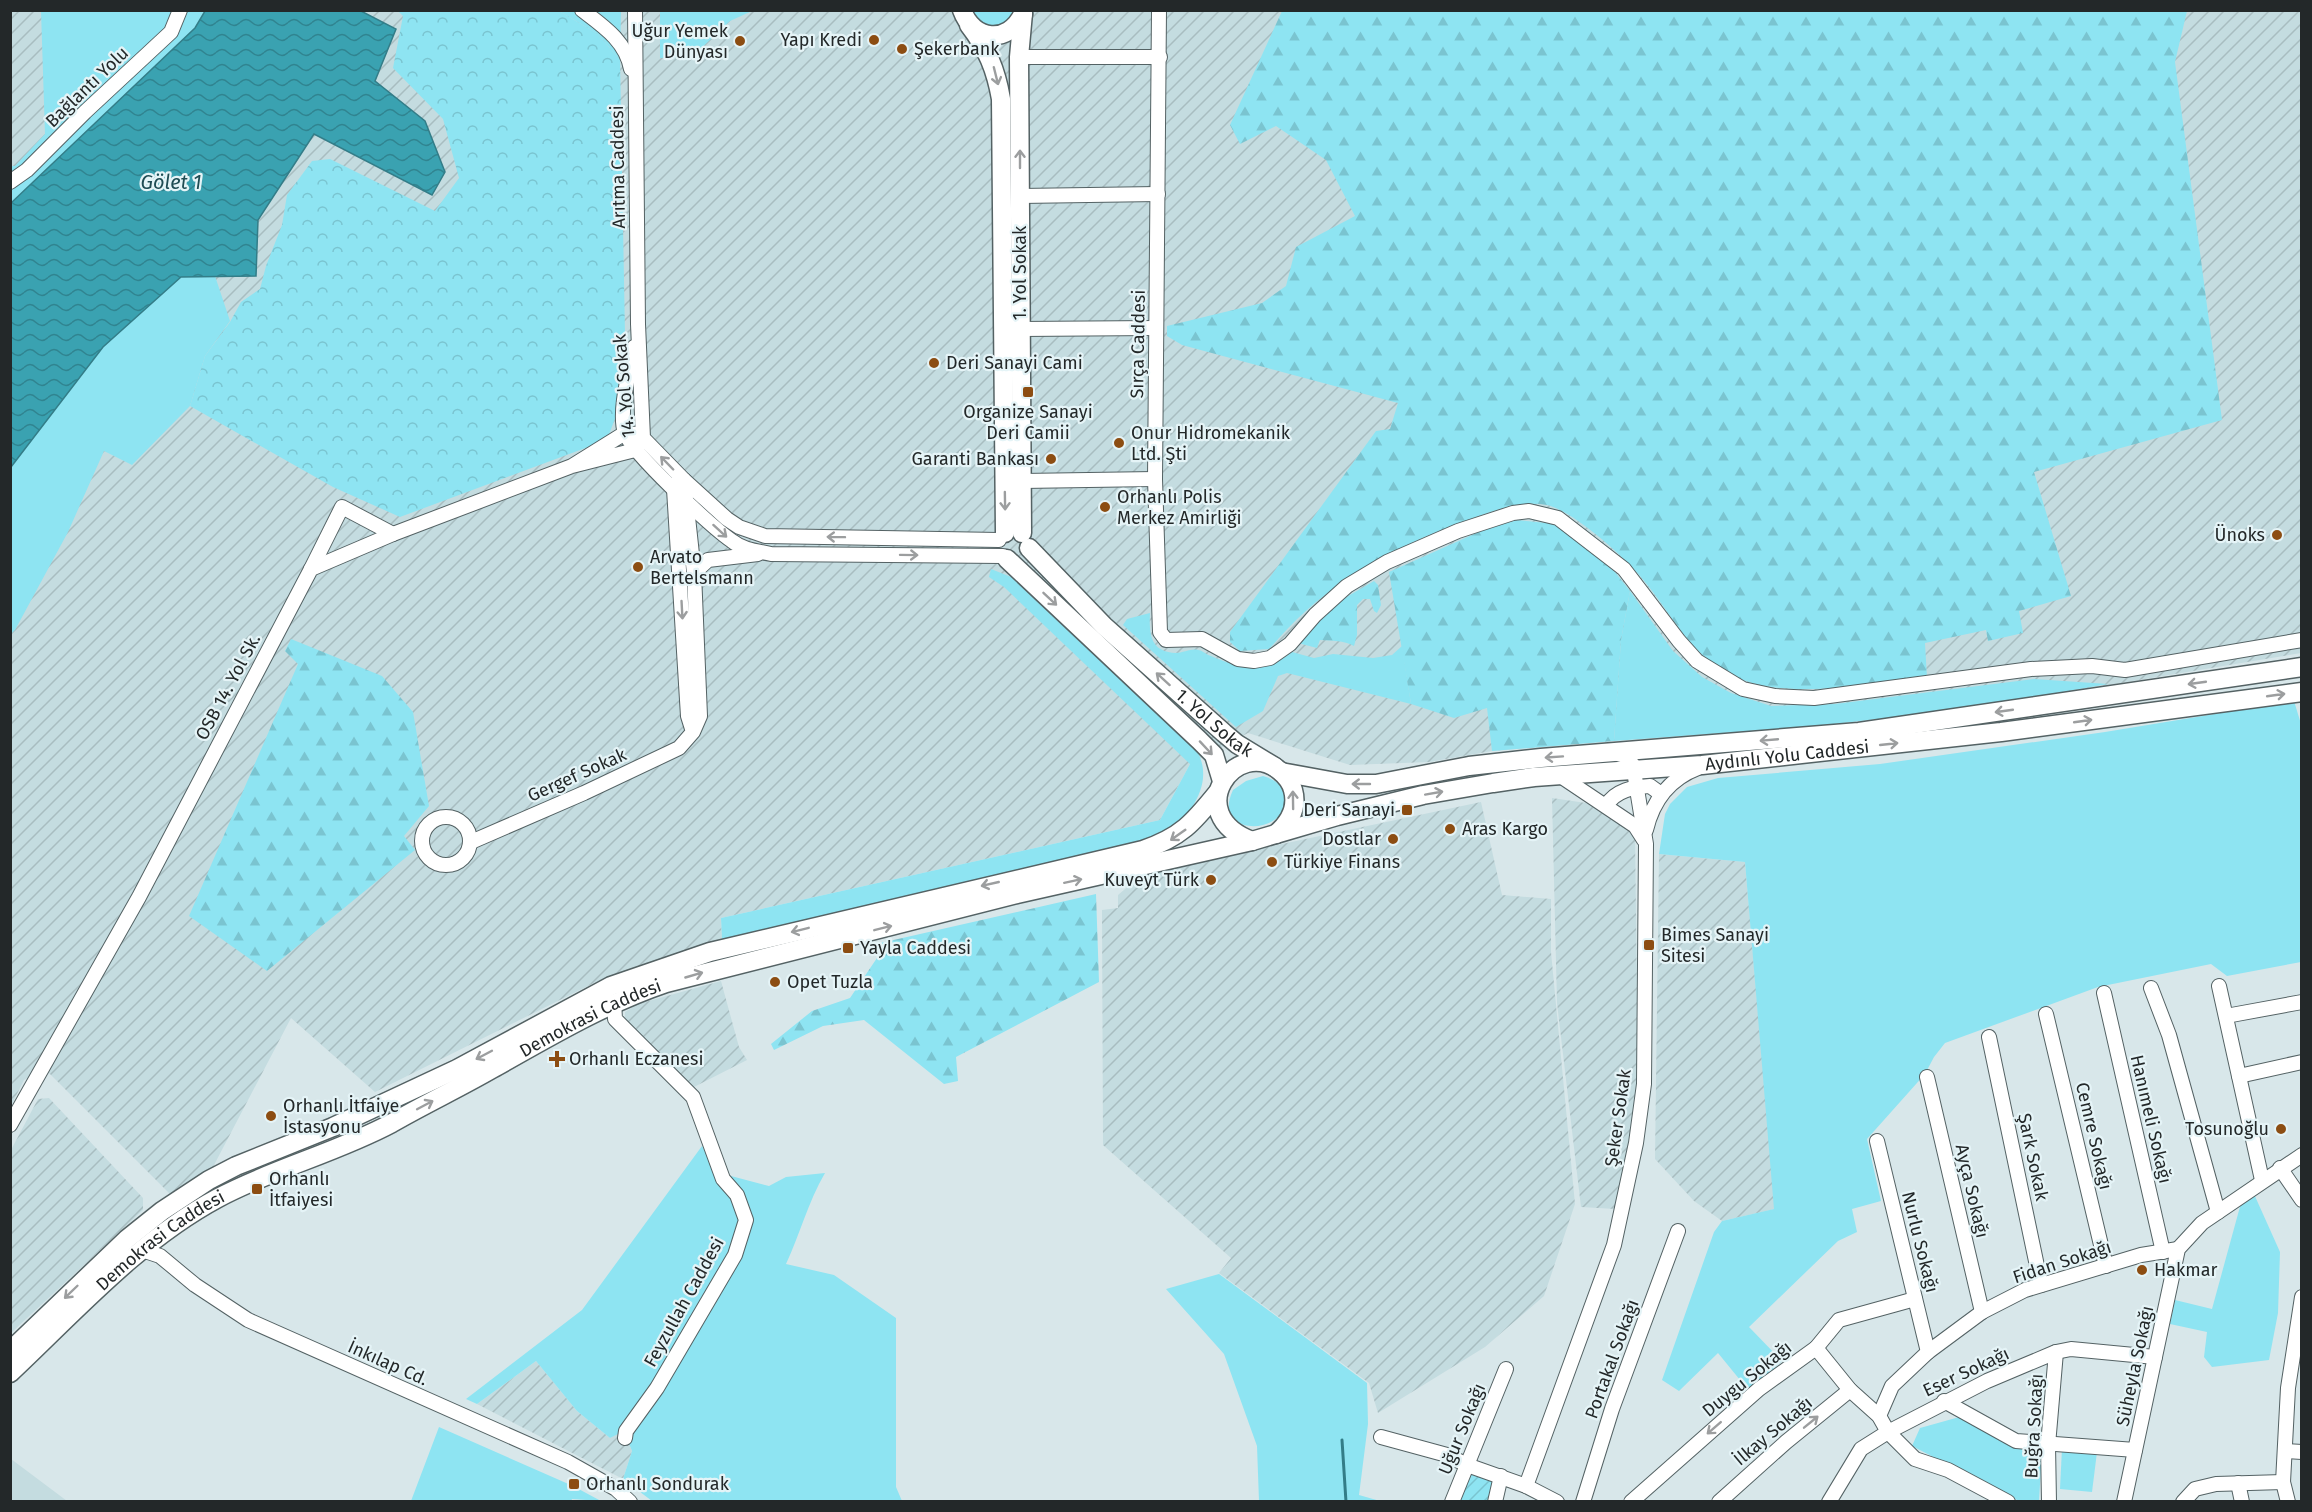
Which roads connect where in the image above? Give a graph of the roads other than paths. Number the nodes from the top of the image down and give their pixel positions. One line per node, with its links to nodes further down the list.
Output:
1 (180, 10): 11 (street, Bağlantı Yolu)
2 (582, 10): 10 (street)
3 (635, 10): 10 (street, Arıtma Caddesi)
4 (947, 10): 7 (main road, 1. Yol Sokak)
5 (1159, 10): 9 (street, Sırça Caddesi)
6 (1024, 12): 7 (main road, 1. Yol Sokak); 8 (main road, 1. Yol Sokak)
7 (965, 18): 25 (main road, 1. Yol Sokak, one-way to 25)
8 (1019, 57): 9 (street); 13 (main road, 1. Yol Sokak, one-way to 8)
9 (1160, 57): 12 (street, Sırça Caddesi)
10 (635, 89): 14 (street, Arıtma Caddesi)
11 (10, 182)
12 (1158, 195): 13 (street); 15 (street, Sırça Caddesi)
13 (1020, 196): 16 (main road, 1. Yol Sokak)
14 (638, 324): 17 (street, 14. Yol Sokak); 18 (street, 14. Yol Sokak)
15 (1156, 328): 16 (street); 20 (street, Sırça Caddesi)
16 (1020, 329): 21 (main road, 1. Yol Sokak)
17 (625, 433): 18 (street, 14. Yol Sokak); 19 (street)
18 (639, 444): 19 (street); 22 (street, 14. Yol Sokak)
19 (572, 465): 24 (street)
20 (1155, 479): 21 (street); 30 (street, Sırça Caddesi)
21 (1022, 481): 25 (main road, 1. Yol Sokak)
22 (679, 484): 23 (street); 25 (street, 14. Yol Sokak, one-way to 22); 33 (street, one-way to 33)
23 (687, 500): 26 (street, one-way to 26); 28 (street)
24 (393, 534): 27 (street); 27 (street, OSB 14. Yol Sk.)
25 (1011, 545): 26 (street, one-way to 25); 29 (main road, 1. Yol Sokak)
26 (771, 554): 28 (street)
27 (310, 569): 55 (street, OSB 14. Yol Sk.)
28 (693, 573): 33 (street)
29 (1097, 632): 35 (main road, 1. Yol Sokak, one-way to 29); 38 (main road, 1. Yol Sokak, one-way to 38)
30 (2301, 640)
31 (2299, 668): 32 (main road, Aydınlı Yolu Caddesi); 37 (main road, Aydınlı Yolu Caddesi, one-way to 37)
32 (2301, 692): 34 (main road, Aydınlı Yolu Caddesi, one-way to 32)
33 (693, 732): 42 (street, Gergef Sokak)
34 (1711, 764): 37 (main road, Aydınlı Yolu Caddesi); 37 (street)
35 (1278, 769): 37 (main road, Aydınlı Yolu Caddesi, one-way to 35); 38 (main road); 40 (main road, one-way to 35)
36 (1559, 775): 37 (main road, Aydınlı Yolu Caddesi); 39 (street); 40 (main road, Aydınlı Yolu Caddesi, one-way to 36)
37 (1646, 776): 39 (street); 43 (street, Şeker Sokak); 43 (street)
38 (1220, 787): 41 (main road); 56 (main road, Demokrasi Caddesi, one-way to 56)
39 (1610, 808): 43 (street)
40 (1276, 834): 41 (main road)
41 (1252, 841): 47 (main road, Demokrasi Caddesi, one-way to 41)
42 (471, 842)
43 (1646, 844): 99 (street, Şeker Sokak)
44 (2219, 986): 50 (street)
45 (2151, 988): 64 (street)
46 (2104, 993): 68 (street, Hanımeli Sokağı)
47 (614, 1002): 58 (main road, Demokrasi Caddesi, one-way to 47); 90 (street, Feyzullah Caddesi)
48 (2301, 1002): 50 (street)
49 (2046, 1014): 71 (street, Cemre Sokağı)
50 (2226, 1016): 53 (street)
51 (1989, 1037): 72 (street, Şark Sokak)
52 (2301, 1062): 53 (street)
53 (2239, 1076): 61 (street)
54 (1927, 1077): 75 (street, Ayça Sokağı)
55 (10, 1125)
56 (305, 1138): 58 (main road); 63 (main road, Demokrasi Caddesi)
57 (1877, 1141): 74 (street, Nurlu Sokağı)
58 (331, 1150): 65 (main road, Demokrasi Caddesi)
59 (2301, 1155): 60 (street)
60 (2280, 1168): 61 (street); 62 (street)
61 (2262, 1180): 64 (street)
62 (2301, 1200)
63 (162, 1211): 69 (main road); 78 (main road, Demokrasi Caddesi, one-way to 78)
64 (2218, 1212): 67 (street)
65 (171, 1229): 69 (main road, Demokrasi Caddesi); 70 (street)
66 (1678, 1231): 104 (street, Portakal Sokağı)
67 (2178, 1249): 68 (street, Fidan Sokağı); 81 (street, Süheyla Sokağı)
68 (2163, 1252): 71 (street, Fidan Sokağı)
69 (137, 1253): 70 (street, İnkılap Cd.); 83 (main road, Demokrasi Caddesi)
70 (170, 1265): 100 (street, İnkılap Cd.)
71 (2106, 1266): 72 (street, Fidan Sokağı)
72 (2041, 1285): 75 (street, Fidan Sokağı)
73 (2301, 1297): 77 (street)
74 (1916, 1299): 76 (street); 79 (street, Nurlu Sokağı)
75 (1982, 1312): 79 (street, Fidan Sokağı)
76 (1816, 1348): 85 (street, Duygu Sokağı); 105 (street, Duygu Sokağı, one-way to 105)
77 (2298, 1349): 84 (street)
78 (10, 1351)
79 (1928, 1352): 87 (street, Fidan Sokağı)
80 (2056, 1352): 81 (street, Eser Sokağı); 86 (street, Eser Sokağı); 91 (street, Buğra Sokağı)
81 (2155, 1357): 92 (street, Süheyla Sokağı)
82 (1506, 1369): 95 (street, Uğur Sokağı)
83 (10, 1373)
84 (2295, 1388): 93 (street)
85 (1850, 1390): 87 (street, Duygu Sokağı); 106 (street, İlkay Sokağı, one-way to 85)
86 (1944, 1401): 88 (street, Eser Sokağı); 91 (street)
87 (1879, 1416): 88 (street)
88 (1887, 1432): 107 (street, Eser Sokağı); 108 (street)
89 (1382, 1437): 95 (street)
90 (625, 1438)
91 (2048, 1445): 92 (street); 109 (street, Buğra Sokağı)
92 (2135, 1450): 110 (street, Süheyla Sokağı)
93 (2285, 1451): 94 (street); 97 (street)
94 (2301, 1452)
95 (1467, 1465): 96 (street); 101 (street, Uğur Sokağı)
96 (1502, 1476): 99 (street); 102 (street)
97 (2283, 1482): 98 (street); 113 (street)
98 (2238, 1483): 111 (street); 112 (street)
99 (1526, 1486): 103 (street)
100 (630, 1502)
101 (1452, 1502)
102 (1495, 1502)
103 (1557, 1502)
104 (1582, 1502)
105 (1631, 1502)
106 (1719, 1502)
107 (1829, 1502)
108 (2008, 1502)
109 (2049, 1502)
110 (2124, 1502)
111 (2183, 1502)
112 (2242, 1502)
113 (2288, 1502)

